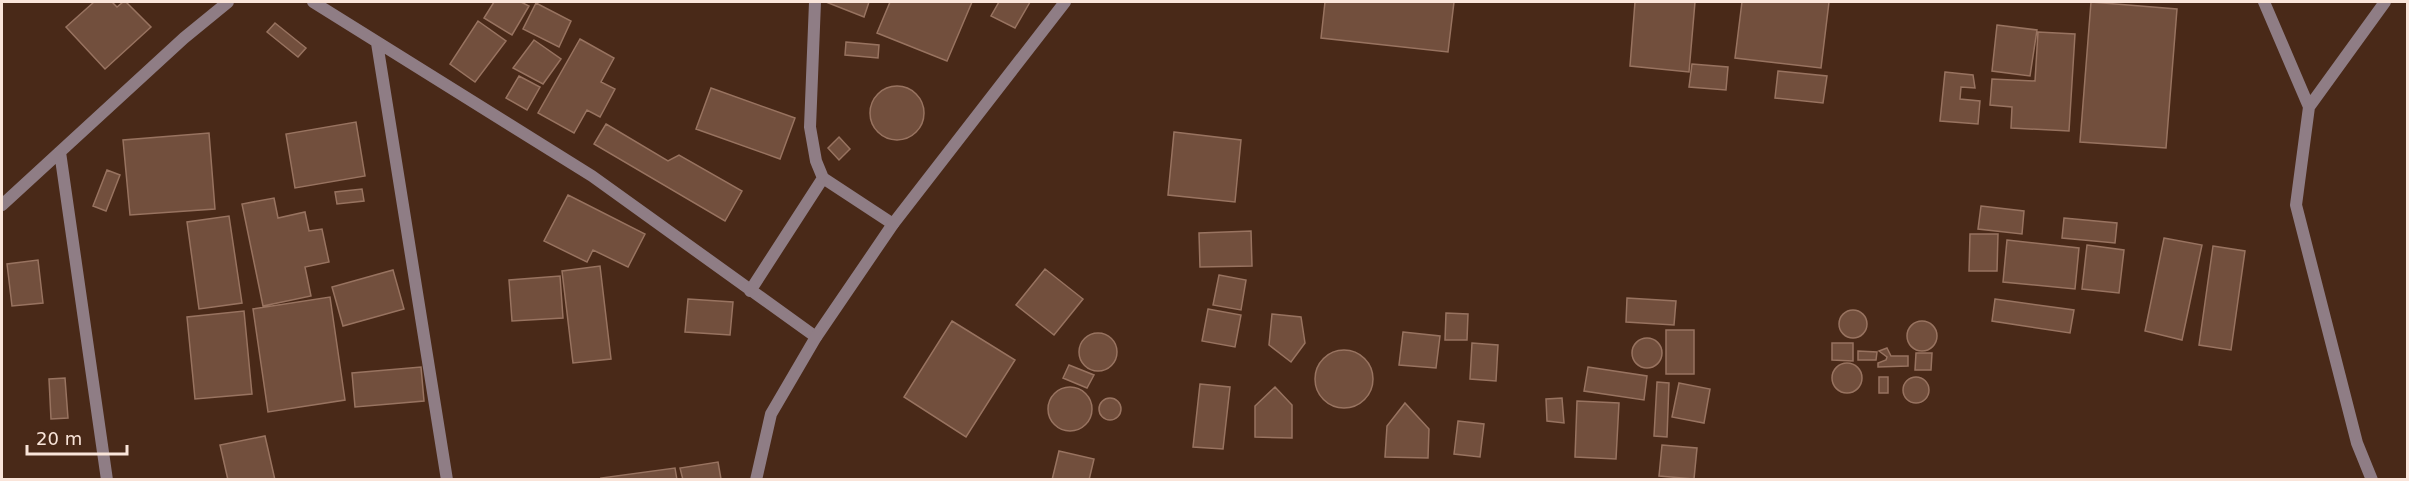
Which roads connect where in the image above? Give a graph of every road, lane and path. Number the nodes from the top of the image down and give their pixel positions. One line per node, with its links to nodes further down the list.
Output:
1 (228, 2): 9 (street)
2 (313, 2): 7 (street)
3 (815, 2): 10 (street)
4 (1065, 2): 12 (street)
5 (2264, 2): 8 (street)
6 (2385, 2): 8 (street)
7 (377, 43): 13 (street); 16 (street)
8 (2309, 107): 18 (street)
9 (60, 152): 11 (street); 15 (street)
10 (823, 178): 12 (street); 13 (street)
11 (2, 205)
12 (893, 224): 14 (street)
13 (750, 291): 14 (street)
14 (816, 337): 17 (street)
15 (107, 480)
16 (447, 480)
17 (756, 480)
18 (2373, 480)

